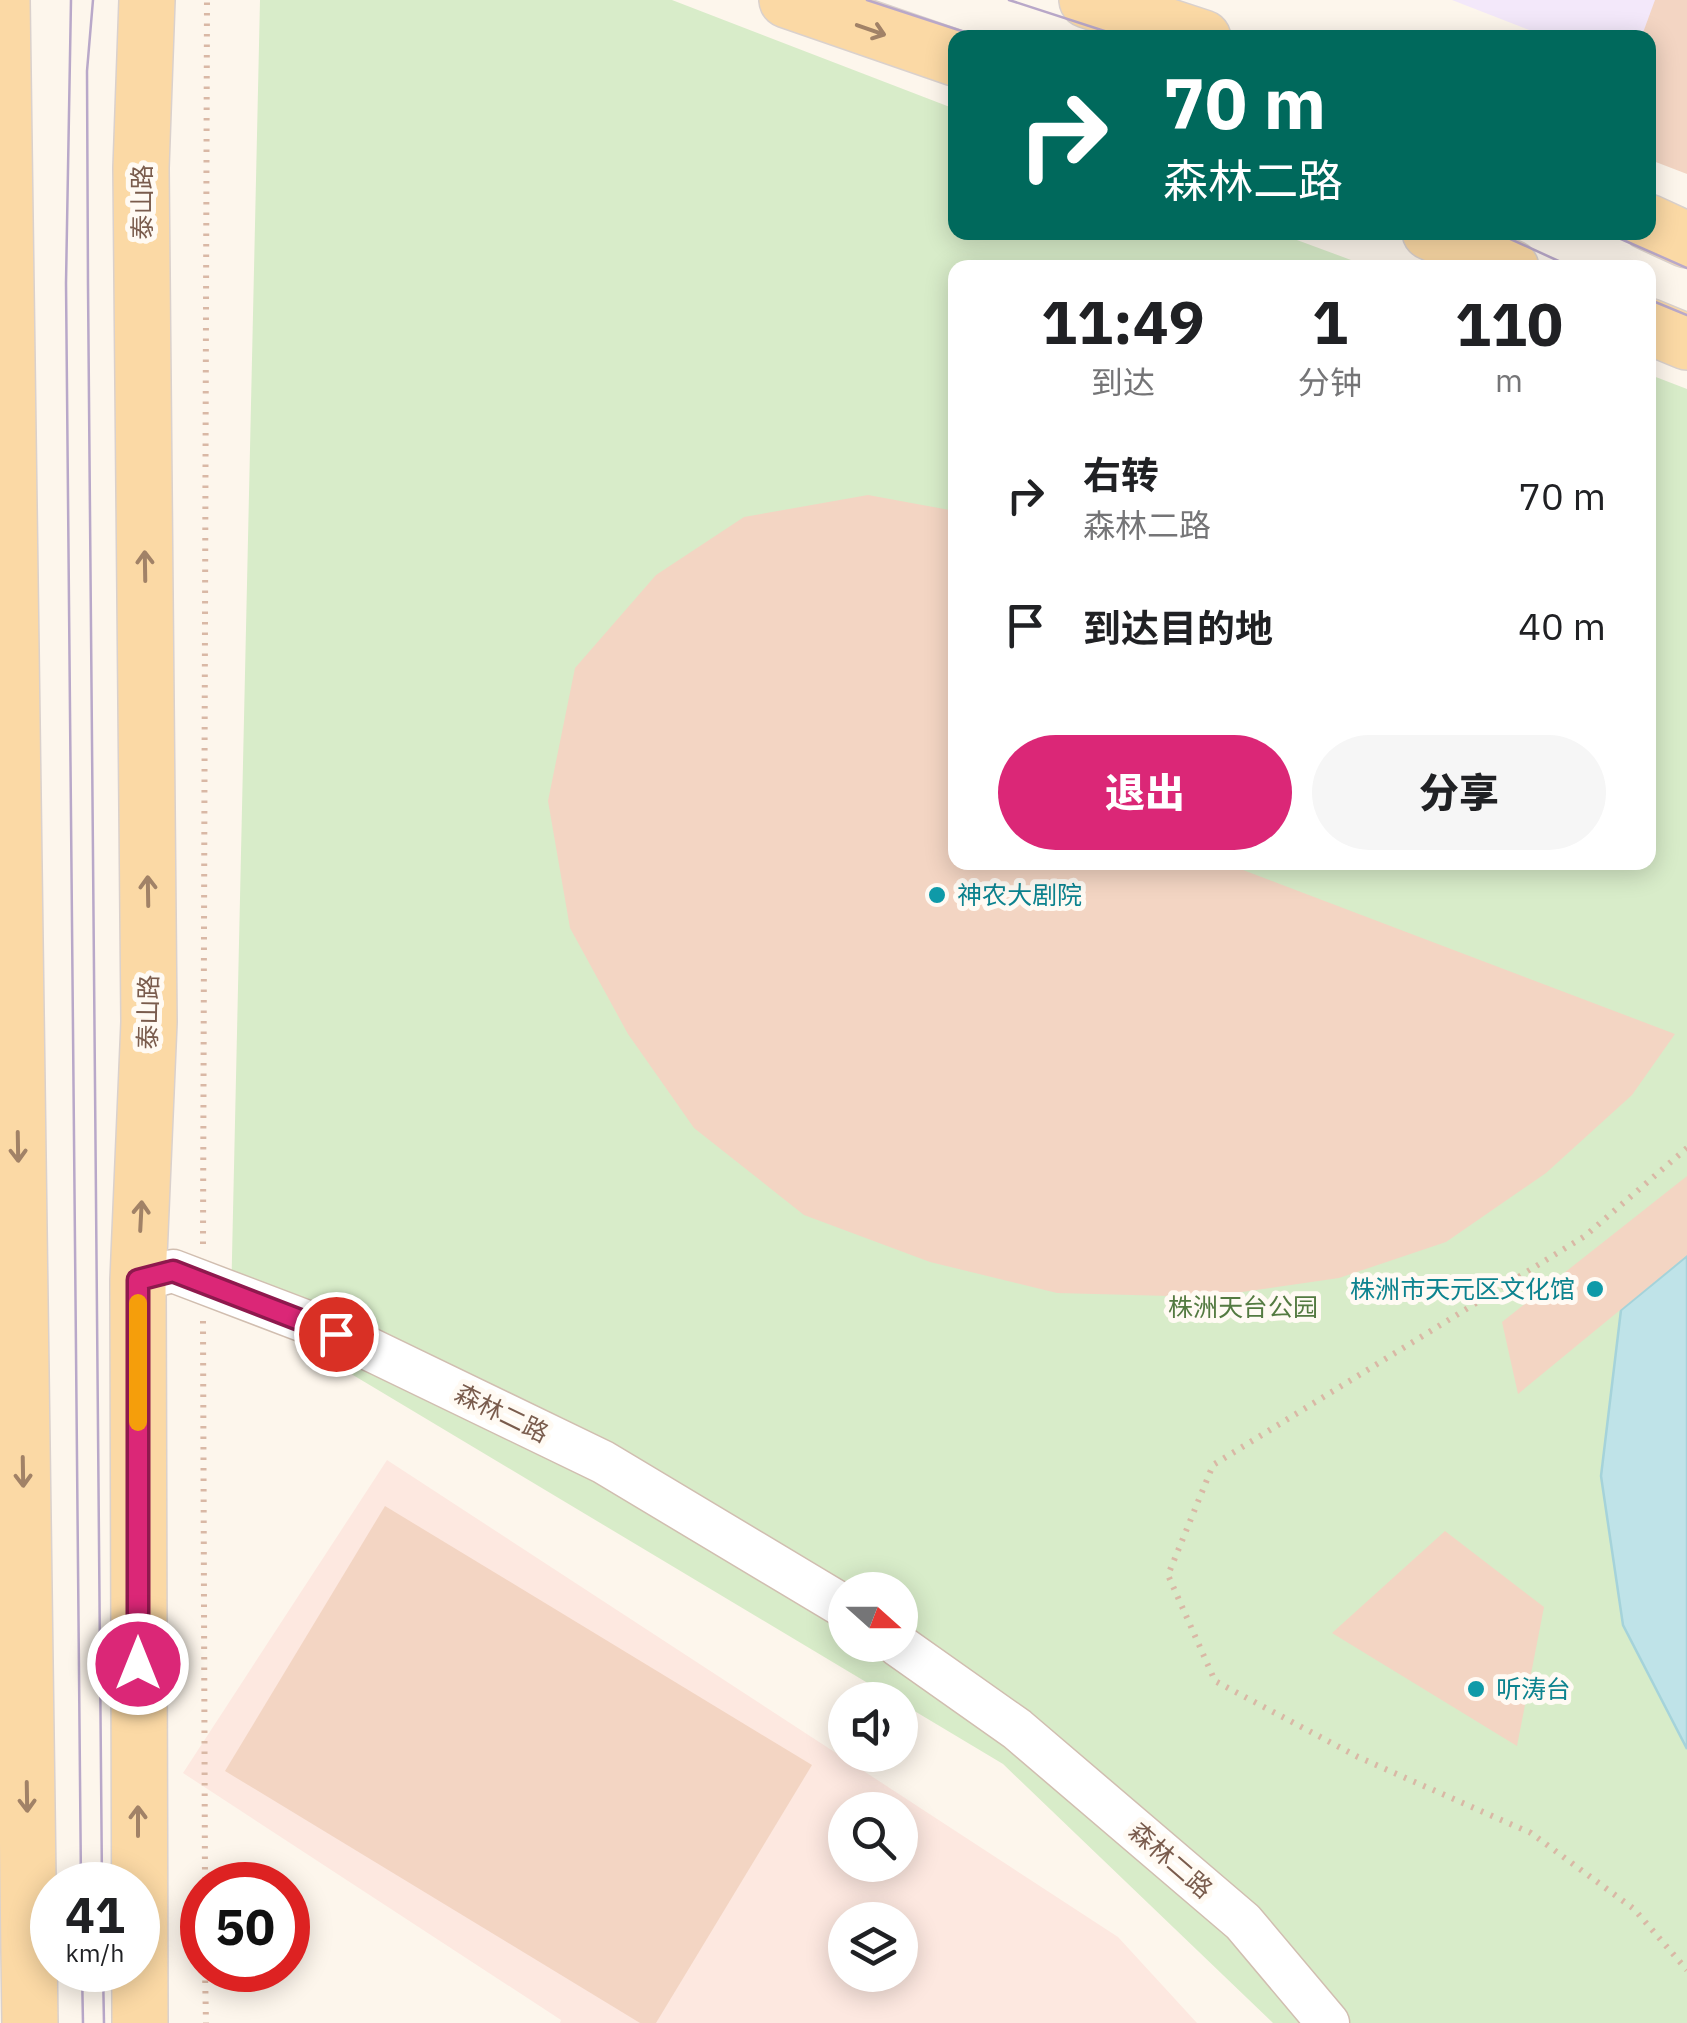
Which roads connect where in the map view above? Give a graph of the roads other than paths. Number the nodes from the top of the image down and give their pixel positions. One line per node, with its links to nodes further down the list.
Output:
1 (2, 0): 14 (main road, one-way to 14)
2 (147, 0): 13 (main road, 泰山路, one-way to 2)
3 (788, 0): 6 (main road, one-way to 6)
4 (1088, 0): 5 (main road)
5 (1179, 30)
6 (948, 56)
7 (1656, 226): 9 (main road)
8 (1448, 240): 10 (main road)
9 (1687, 240)
10 (1493, 260)
11 (1656, 329): 12 (main road)
12 (1687, 342)
13 (138, 1280): 15 (street, 森林二路); 18 (main road, 泰山路, one-way to 13)
14 (11, 1371): 17 (main road, one-way to 17)
15 (828, 1598)
16 (918, 1659): 19 (street, 森林二路)
17 (30, 2023)
18 (140, 2023)
19 (1328, 2023)

